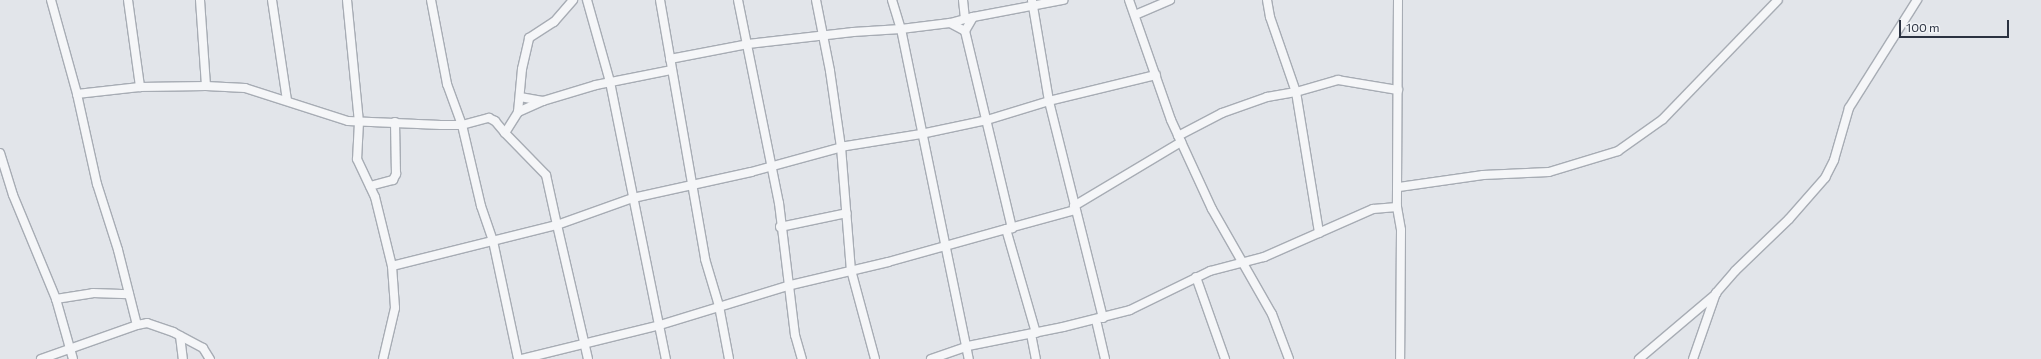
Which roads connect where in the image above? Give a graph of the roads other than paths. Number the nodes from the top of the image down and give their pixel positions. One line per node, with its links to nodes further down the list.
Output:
1 (51, 0): 37 (street)
2 (128, 0): 34 (street)
3 (200, 0): 33 (street)
4 (272, 0): 39 (street)
5 (347, 0): 44 (street)
6 (431, 0): 46 (street)
7 (573, 0): 38 (street)
8 (587, 0): 32 (street)
9 (660, 0): 29 (street)
10 (738, 0): 28 (street)
11 (816, 0): 27 (street)
12 (892, 0): 25 (street)
13 (962, 0): 23 (street)
14 (1063, 0): 21 (street)
15 (1129, 0): 22 (street)
16 (1170, 0): 22 (street)
17 (1267, 0): 36 (street)
18 (1398, 0): 35 (street)
19 (1778, 0): 55 (street)
20 (1917, 0): 71 (street)
21 (1032, 3): 23 (street); 41 (street)
22 (1135, 15): 31 (street)
23 (969, 18): 24 (street); 26 (street)
24 (950, 23): 25 (street); 26 (street)
25 (901, 29): 27 (street); 48 (street)
26 (965, 31): 43 (street)
27 (823, 37): 28 (street); 50 (street)
28 (748, 44): 29 (street); 52 (street)
29 (670, 59): 30 (street)
30 (670, 70): 32 (street); 53 (street)
31 (1156, 75): 41 (street); 49 (street)
32 (610, 82): 40 (street); 56 (street)
33 (206, 86): 34 (street); 39 (street)
34 (140, 87): 37 (street)
35 (1398, 90): 36 (street); 55 (street)
36 (1296, 92): 49 (street); 63 (street)
37 (77, 94): 72 (street)
38 (520, 97): 40 (street); 42 (street)
39 (287, 100): 44 (street)
40 (543, 101): 42 (street)
41 (1049, 101): 43 (street); 58 (street)
42 (518, 112): 47 (street)
43 (987, 120): 48 (street); 62 (street)
44 (360, 122): 45 (street); 54 (street)
45 (394, 122): 46 (street); 54 (street)
46 (462, 125): 47 (street); 64 (street)
47 (505, 133): 60 (street)
48 (921, 134): 50 (street); 65 (street)
49 (1180, 139): 58 (street); 66 (street)
50 (841, 147): 52 (street); 59 (street)
51 (0, 153): 73 (street)
52 (771, 166): 53 (street); 61 (street)
53 (694, 184): 56 (street); 74 (street)
54 (370, 186): 67 (street)
55 (1399, 187): 57 (street)
56 (633, 198): 60 (street); 77 (street)
57 (1397, 207): 63 (street); 101 (street)
58 (1075, 208): 62 (street); 75 (street)
59 (847, 213): 61 (street); 68 (street)
60 (557, 225): 64 (street); 80 (street)
61 (780, 227): 70 (street)
62 (1009, 229): 65 (street); 78 (street)
63 (1319, 233): 66 (street)
64 (493, 240): 67 (street); 88 (street)
65 (945, 245): 68 (street); 81 (street)
66 (1244, 264): 69 (street); 100 (street)
67 (392, 266): 87 (street)
68 (850, 270): 70 (street); 94 (street)
69 (1196, 277): 75 (street); 99 (street)
70 (790, 285): 74 (street); 93 (street)
71 (1716, 293): 102 (street); 103 (street)
72 (129, 294): 73 (street); 76 (street)
73 (56, 299): 82 (street)
74 (719, 306): 77 (street); 92 (street)
75 (1099, 319): 78 (street); 98 (street)
76 (136, 324): 79 (street); 82 (street)
77 (660, 325): 80 (street); 91 (street)
78 (1033, 334): 81 (street); 97 (street)
79 (180, 336): 85 (street); 86 (street)
80 (584, 343): 89 (street); 90 (street)
81 (968, 346): 95 (street); 96 (street)
82 (69, 348): 83 (street); 84 (street)
83 (41, 359)
84 (73, 359)
85 (183, 359)
86 (210, 359)
87 (383, 359)
88 (518, 359)
89 (522, 359)
90 (588, 359)
91 (666, 359)
92 (729, 359)
93 (802, 359)
94 (875, 359)
95 (931, 359)
96 (969, 359)
97 (1036, 359)
98 (1105, 359)
99 (1225, 359)
100 (1289, 359)
101 (1400, 359)
102 (1639, 359)
103 (1693, 359)

